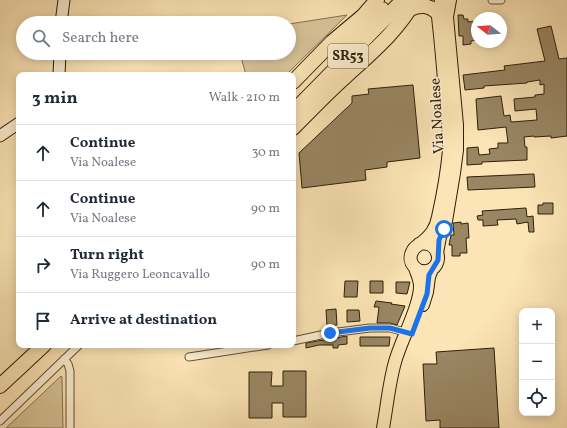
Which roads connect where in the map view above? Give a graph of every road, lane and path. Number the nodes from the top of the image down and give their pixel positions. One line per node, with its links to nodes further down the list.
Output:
1 (64, 0): 8 (street)
2 (377, 0): 11 (highway)
3 (450, 0): 18 (main road, Via Noalese)
4 (492, 0): 5 (street)
5 (502, 0)
6 (404, 2): 7 (highway); 12 (highway, SR53); 13 (highway, SR53); 15 (highway)
7 (440, 6): 17 (main road, Via Noalese)
8 (62, 16)
9 (60, 60): 10 (street)
10 (59, 72)
11 (296, 79)
12 (296, 96)
13 (296, 109)
14 (16, 124): 16 (street)
15 (296, 125)
16 (0, 136)
17 (419, 244): 18 (main road); 19 (main road)
18 (437, 253): 20 (main road)
19 (416, 268): 20 (main road); 21 (main road)
20 (432, 269): 21 (main road)
21 (408, 333): 22 (street); 33 (main road); 34 (main road)
22 (296, 340)
23 (29, 348): 29 (highway)
24 (41, 348): 30 (highway)
25 (76, 348): 28 (street)
26 (250, 348): 27 (street)
27 (189, 358)
28 (64, 359): 31 (street); 32 (street)
29 (0, 375)
30 (0, 386)
31 (0, 421)
32 (70, 428)
33 (384, 428)
34 (391, 428)

